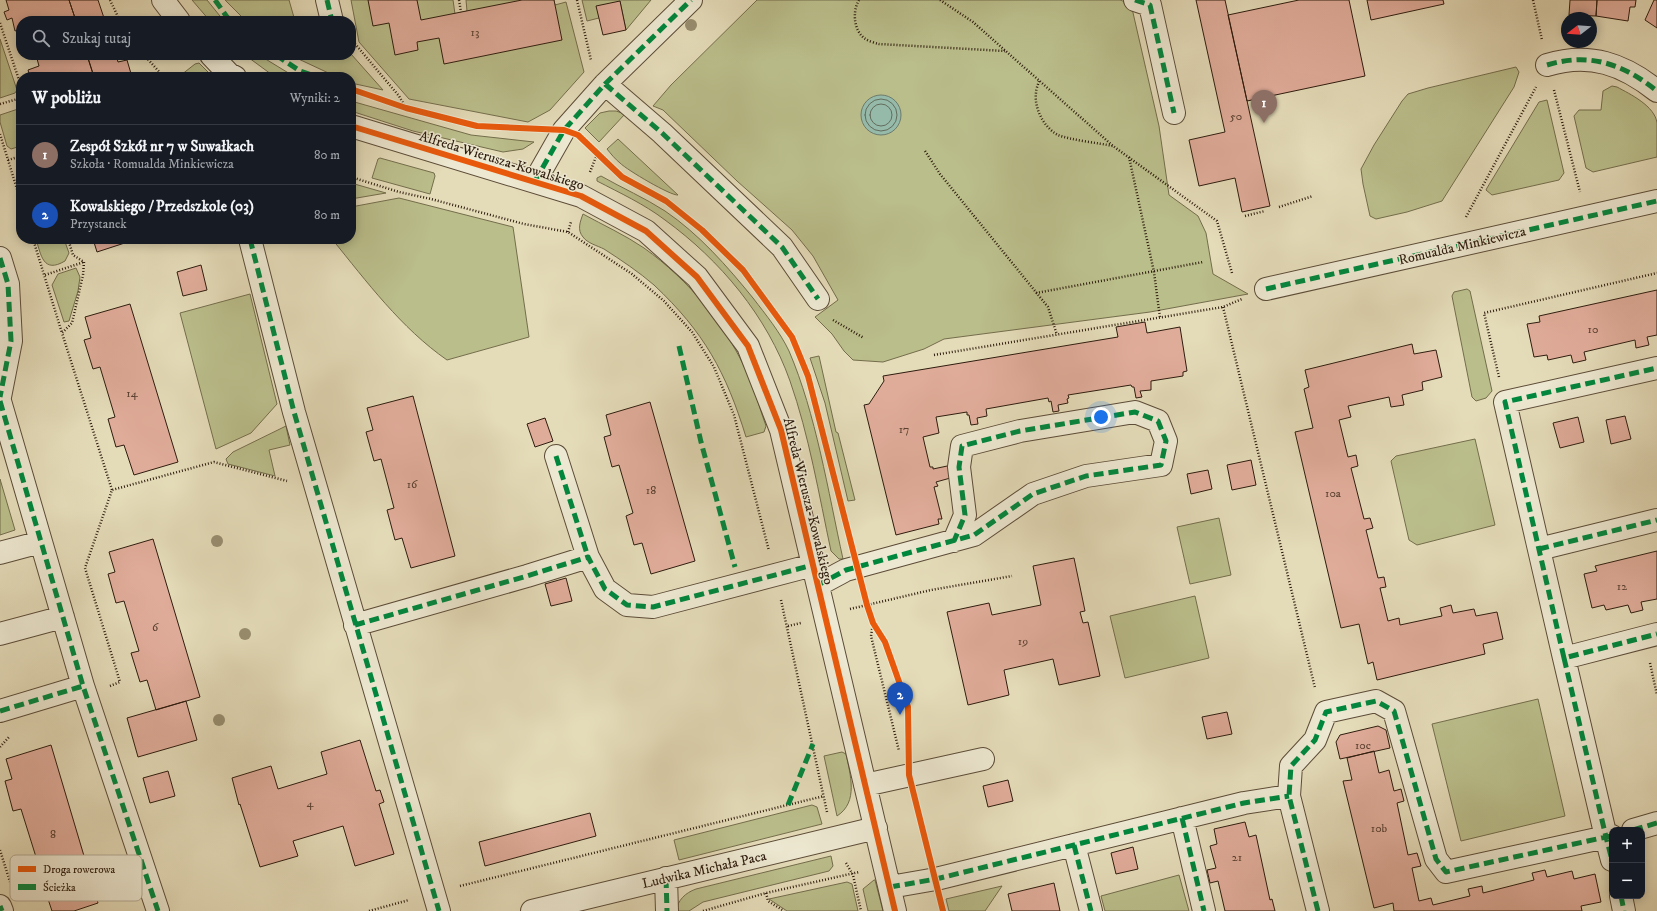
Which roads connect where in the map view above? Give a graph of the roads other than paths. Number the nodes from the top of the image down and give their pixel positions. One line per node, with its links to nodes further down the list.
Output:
1 (164, 0): 5 (street)
2 (327, 0): 6 (street)
3 (691, 0): 10 (street)
4 (1135, 0): 12 (street)
5 (175, 16)
6 (331, 16)
7 (216, 60): 9 (street)
8 (1548, 65): 11 (street)
9 (227, 72)
10 (604, 84): 14 (street); 19 (street)
11 (1657, 91)
12 (1174, 113)
13 (356, 127): 14 (street, Alfreda Wierusza-Kowalskiego)
14 (535, 181): 30 (street, Alfreda Wierusza-Kowalskiego)
15 (1657, 201): 18 (street, Romualda Minkiewicza)
16 (251, 244): 32 (street)
17 (0, 258): 21 (street)
18 (1266, 289)
19 (818, 299)
20 (1657, 368): 27 (street)
21 (0, 397)
22 (0, 401): 26 (street)
23 (556, 456): 29 (street)
24 (1657, 520): 27 (street)
25 (954, 541): 25 (street); 30 (street)
26 (41, 542): 28 (street); 31 (street)
27 (1539, 549): 35 (street)
28 (0, 554)
29 (588, 557): 30 (street); 32 (street)
30 (815, 575): 39 (street, Alfreda Wierusza-Kowalskiego)
31 (63, 617): 33 (street); 36 (street)
32 (356, 625): 52 (street)
33 (0, 634)
34 (1650, 635): 35 (street)
35 (1564, 658): 45 (street)
36 (83, 686): 37 (street); 47 (street)
37 (0, 711)
38 (983, 759): 39 (street)
39 (865, 785): 44 (street, Alfreda Wierusza-Kowalskiego)
40 (1289, 796): 41 (street); 45 (street); 61 (street)
41 (1182, 818): 46 (street); 60 (street)
42 (1657, 824): 43 (street)
43 (1645, 827)
44 (876, 828): 49 (street, Ludwika Michała Paca); 50 (street, Alfreda Wierusza-Kowalskiego)
45 (1609, 836)
46 (1074, 845): 50 (street); 59 (street)
47 (139, 855)
48 (142, 863): 55 (street)
49 (666, 878): 56 (street, Ludwika Michała Paca); 57 (street)
50 (890, 887): 58 (street, Alfreda Wierusza-Kowalskiego)
51 (1622, 899): 62 (street)
52 (437, 902)
53 (0, 906): 54 (street)
54 (2, 911)
55 (158, 911)
56 (532, 911)
57 (667, 911)
58 (895, 911)
59 (1091, 911)
60 (1204, 911)
61 (1318, 911)
62 (1624, 911)

